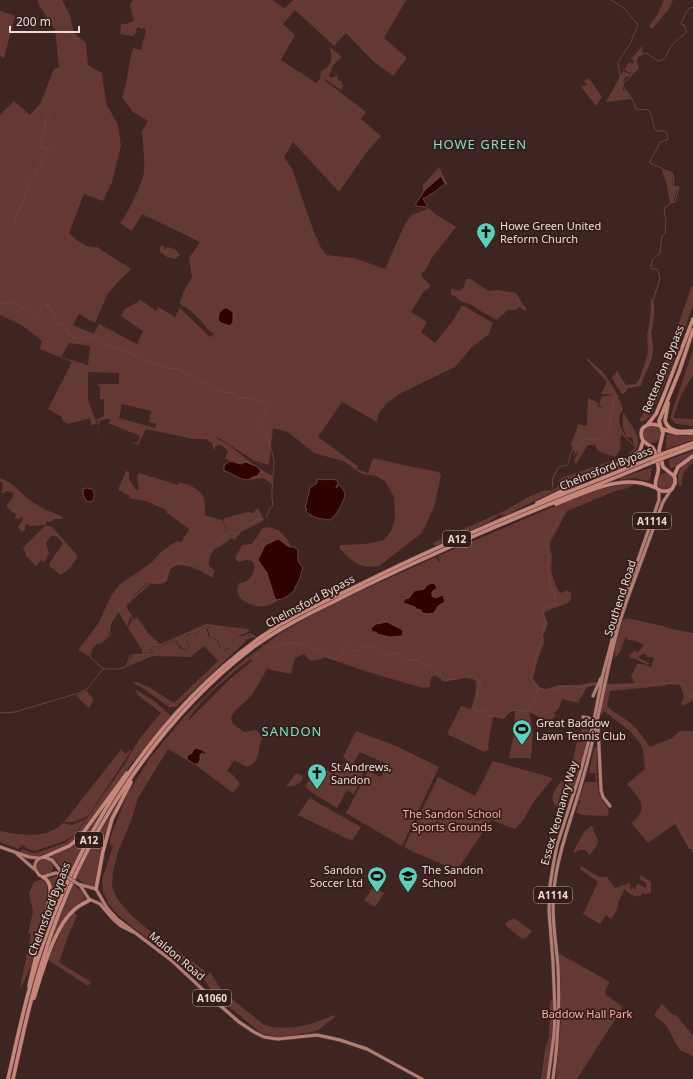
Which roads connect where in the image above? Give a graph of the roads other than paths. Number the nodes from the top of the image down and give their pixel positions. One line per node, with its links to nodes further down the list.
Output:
1 (693, 319): 4 (highway, Rettendon Bypass)
2 (693, 330): 3 (highway, Rettendon Bypass)
3 (672, 390): 5 (highway, Rettendon Bypass); 6 (highway)
4 (647, 424): 5 (highway); 7 (highway)
5 (661, 428): 6 (highway); 13 (highway, Rettendon Bypass)
6 (693, 432)
7 (643, 441): 14 (highway); 16 (highway, A12)
8 (693, 443): 10 (highway, Chelmsford Bypass / A12)
9 (693, 447): 10 (highway, Chelmsford Bypass / A12)
10 (665, 455): 12 (highway, Chelmsford Bypass / A12, bridge)
11 (693, 456): 13 (highway)
12 (653, 460): 16 (highway, Chelmsford Bypass / A12); 17 (highway, Chelmsford Bypass / A12)
13 (674, 476): 15 (highway)
14 (657, 489): 15 (highway); 17 (highway, A12); 20 (main road, Southend Road / A1114)
15 (671, 490): 23 (main road, Southend Road / A1114)
16 (496, 523): 18 (highway, Chelmsford Bypass / A12)
17 (479, 534): 18 (highway, Chelmsford Bypass / A12)
18 (269, 634): 19 (highway, Chelmsford Bypass / A12)
19 (251, 647): 25 (highway, Chelmsford Bypass / A12); 26 (highway, Chelmsford Bypass / A12)
20 (603, 674): 21 (main road); 24 (main road, Essex Yeomanry Way / A1114)
21 (593, 696)
22 (583, 717): 24 (main road)
23 (598, 717): 27 (main road); 49 (main road, Essex Yeomanry Way / A1114)
24 (592, 725): 48 (main road, Essex Yeomanry Way / A1114)
25 (135, 764): 30 (highway, A12); 43 (highway, Chelmsford Bypass / A12)
26 (141, 764): 39 (highway, A12); 44 (highway, Chelmsford Bypass / A12)
27 (610, 806)
28 (0, 847): 29 (main road)
29 (17, 854): 31 (main road); 33 (main road)
30 (44, 857): 31 (main road); 32 (main road)
31 (39, 858): 33 (main road)
32 (54, 864): 34 (main road); 35 (main road)
33 (35, 870): 36 (main road)
34 (63, 874): 35 (main road); 37 (main road, bridge)
35 (50, 875): 36 (main road)
36 (43, 877): 43 (highway, A12)
37 (78, 884): 38 (main road); 40 (main road)
38 (92, 888): 39 (main road); 40 (main road)
39 (98, 891): 41 (main road); 42 (main road, Maldon Road / A1060)
40 (86, 896): 41 (main road)
41 (92, 900): 42 (main road, Maldon Road / A1060); 44 (highway, A12)
42 (134, 933): 47 (main road, Maldon Road / A1060)
43 (26, 1003): 45 (highway, Chelmsford Bypass / A12)
44 (26, 1027): 46 (highway, Chelmsford Bypass / A12)
45 (8, 1079)
46 (13, 1079)
47 (422, 1079)
48 (548, 1079)
49 (553, 1079)

